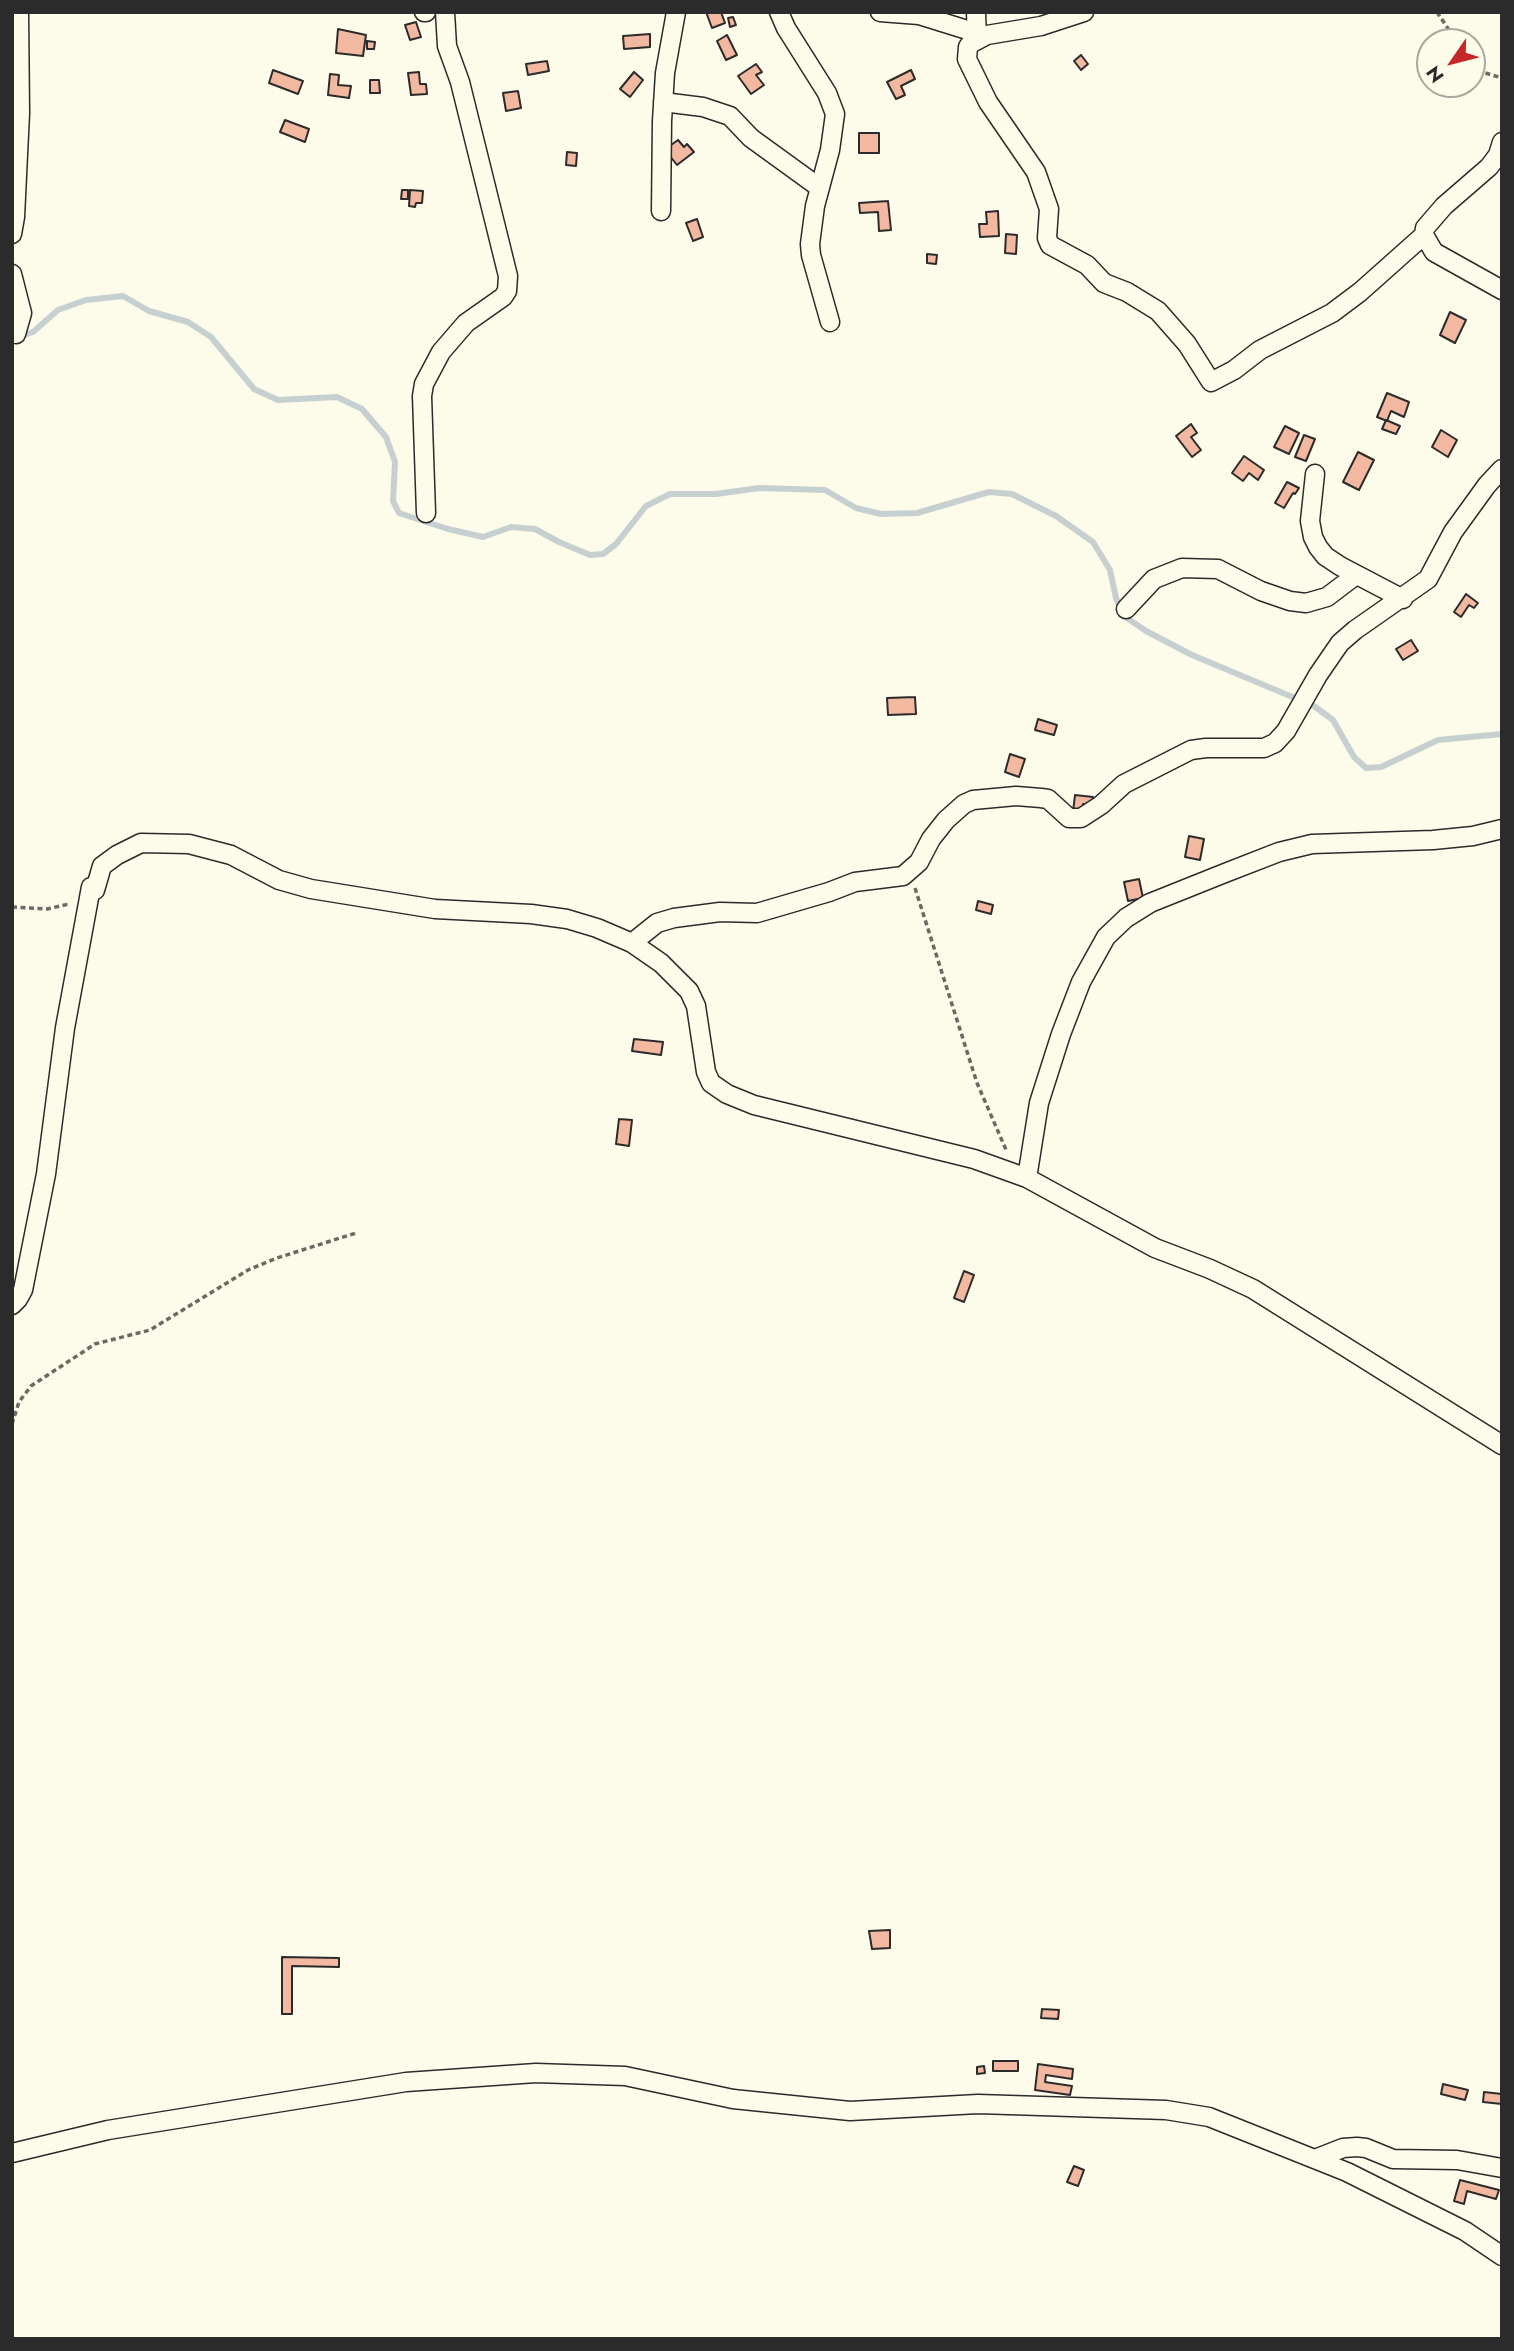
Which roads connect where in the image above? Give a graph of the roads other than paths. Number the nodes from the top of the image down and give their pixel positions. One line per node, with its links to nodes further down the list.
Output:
1 (19, 12): 13 (street)
2 (445, 12): 21 (street)
3 (676, 12): 9 (street)
4 (779, 12): 11 (street)
5 (880, 12): 8 (street)
6 (976, 12): 8 (street)
7 (1083, 12): 8 (street)
8 (977, 37): 14 (street)
9 (663, 102): 11 (street); 12 (street)
10 (1502, 142): 14 (street)
11 (820, 188): 17 (street)
12 (661, 211)
13 (12, 234)
14 (1424, 235): 16 (street)
15 (12, 274): 18 (street)
16 (1502, 290)
17 (830, 322)
18 (16, 334)
19 (1502, 470): 23 (street)
20 (1315, 474): 22 (street)
21 (426, 513)
22 (1356, 575): 23 (street); 24 (street)
23 (1403, 599): 26 (street)
24 (1126, 609)
25 (1502, 829): 27 (street)
26 (632, 943): 27 (street); 28 (street)
27 (1023, 1177): 29 (street)
28 (12, 1305)
29 (1502, 1445)
30 (12, 2153): 31 (street)
31 (1315, 2159): 32 (street); 33 (street)
32 (1502, 2168)
33 (1502, 2256)

